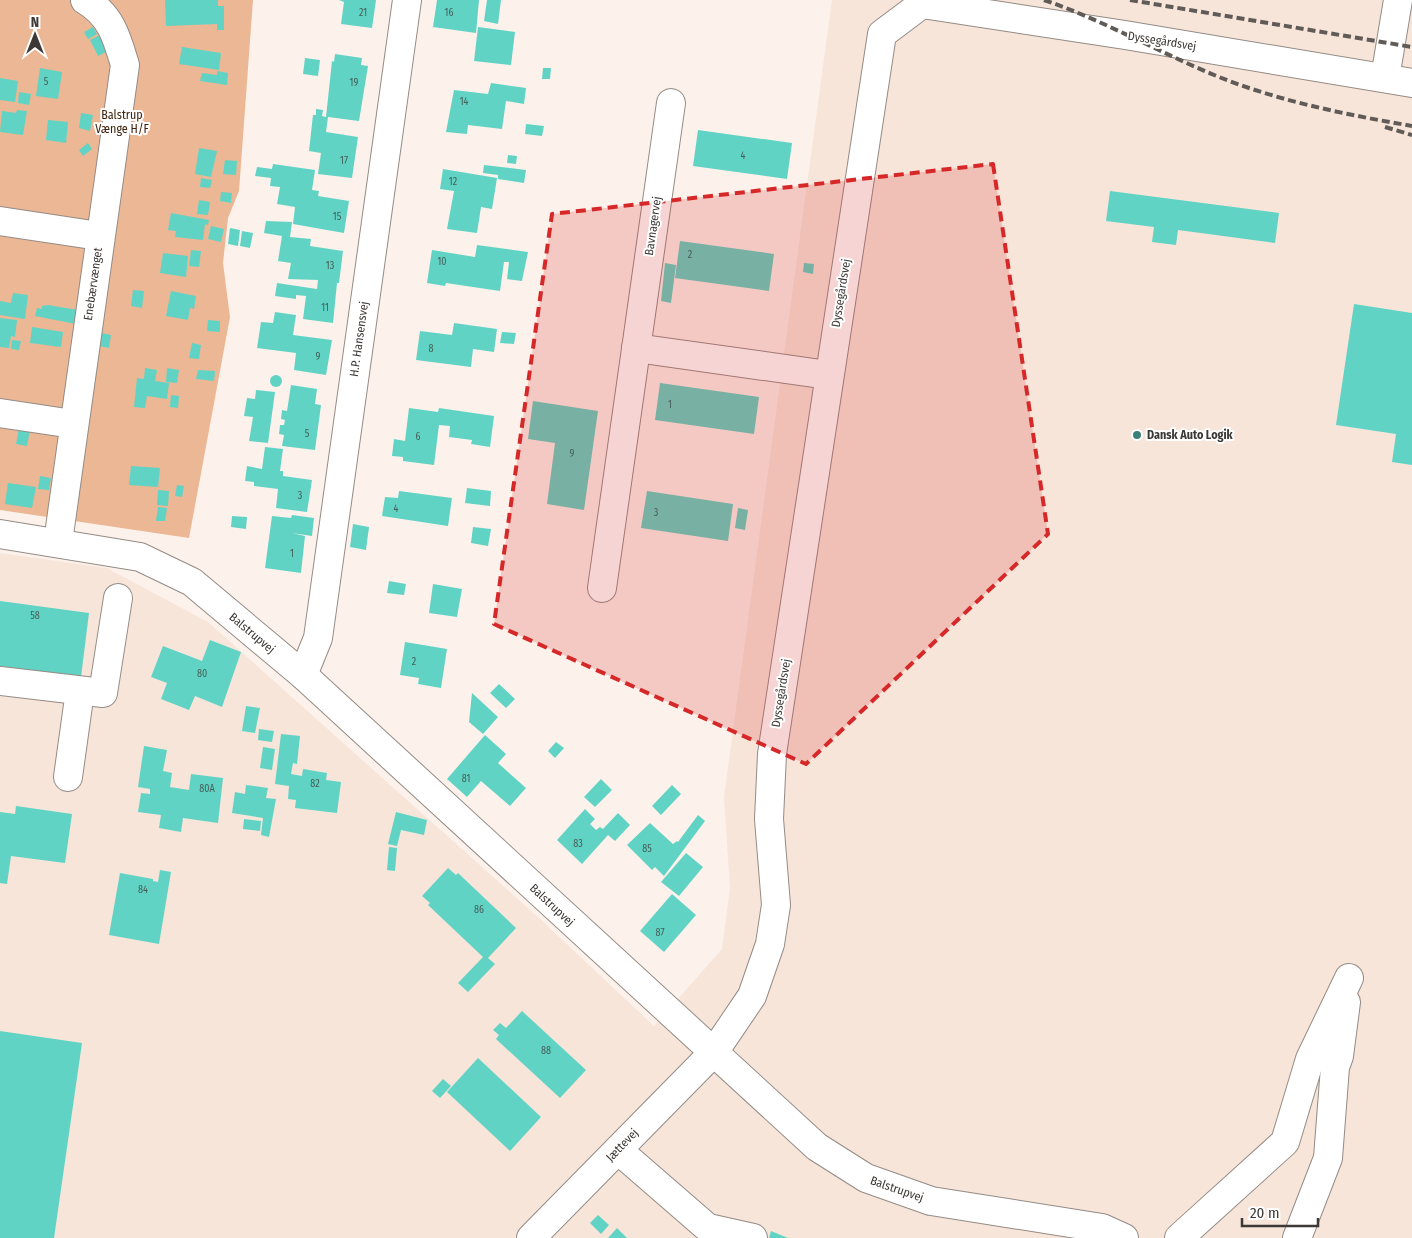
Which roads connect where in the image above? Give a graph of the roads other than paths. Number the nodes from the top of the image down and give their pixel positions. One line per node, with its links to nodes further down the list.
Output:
1 (85, 0): 8 (street, Enebærvænget)
2 (407, 0): 17 (street, H.P. Hansensvej)
3 (1398, 0): 4 (street)
4 (1385, 78): 5 (street, Dyssegårdsvej); 10 (street, Dyssegårdsvej)
5 (1412, 83)
6 (671, 103): 9 (street, Bavnagervej)
7 (0, 221): 8 (street)
8 (100, 236): 12 (street, Enebærvænget)
9 (636, 348): 10 (street); 15 (street, Bavnagervej)
10 (828, 375): 21 (street, Dyssegårdsvej)
11 (0, 413): 12 (street)
12 (74, 424): 14 (street, Enebærvænget)
13 (0, 534): 14 (street, Balstrupvej)
14 (58, 542): 17 (street, Balstrupvej)
15 (602, 588)
16 (118, 598): 19 (street)
17 (303, 676): 21 (street, Balstrupvej)
18 (0, 681): 19 (street)
19 (80, 691): 20 (street)
20 (68, 777)
21 (714, 1052): 22 (street, Jættevej); 26 (street, Balstrupvej)
22 (618, 1150): 23 (street); 24 (street, Jættevej)
23 (688, 1226): 25 (street)
24 (531, 1238)
25 (753, 1238)
26 (1124, 1238)
27 (1179, 1238): 28 (street)
28 (1297, 1238)

